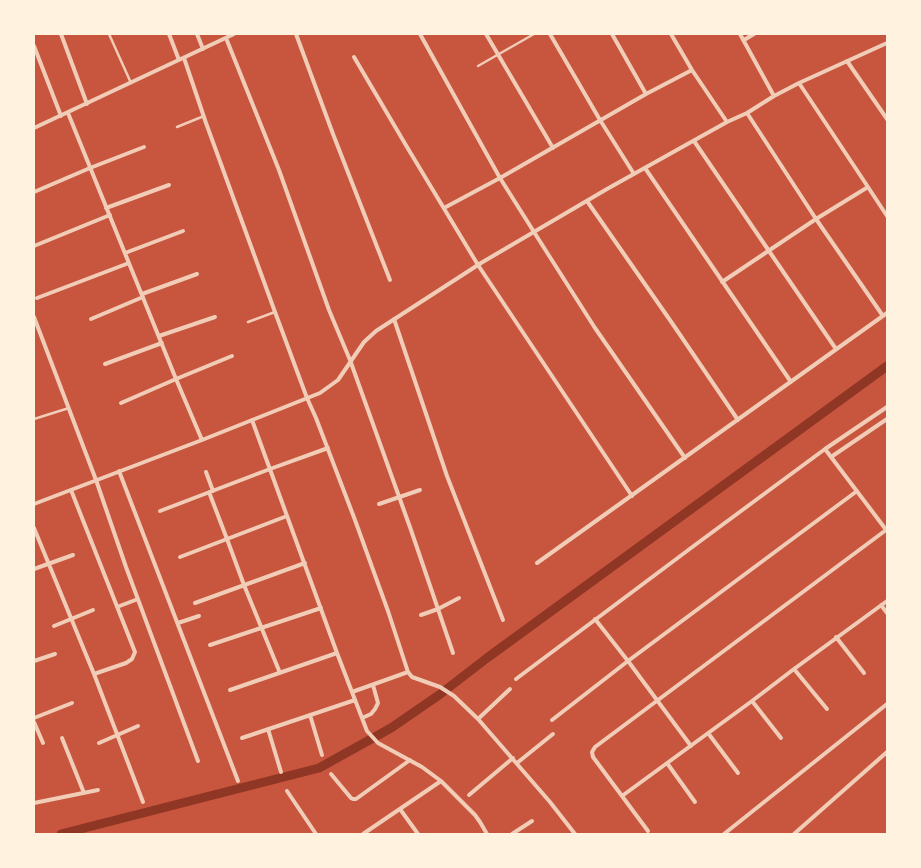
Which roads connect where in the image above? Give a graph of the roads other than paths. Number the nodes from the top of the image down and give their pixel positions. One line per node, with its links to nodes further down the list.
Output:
1 (61, 34): 30 (street)
2 (109, 34): 26 (lane)
3 (169, 34): 22 (street)
4 (197, 34): 18 (street)
5 (296, 34): 65 (street)
6 (420, 34): 46 (street)
7 (486, 34): 19 (street)
8 (534, 34): 19 (lane)
9 (550, 34): 36 (street)
10 (612, 34): 28 (street)
11 (671, 34): 25 (street)
12 (740, 34): 15 (street)
13 (754, 34): 15 (street)
14 (230, 35): 18 (street); 81 (street)
15 (744, 40): 29 (street)
16 (887, 43): 23 (street)
17 (34, 46): 33 (street)
18 (203, 49): 21 (street)
19 (498, 55): 24 (lane); 42 (street)
20 (354, 57): 52 (street)
21 (184, 58): 22 (street); 34 (street)
22 (179, 60): 26 (street)
23 (847, 61): 27 (street); 35 (street)
24 (478, 66)
25 (692, 70): 28 (street); 37 (street)
26 (131, 83): 30 (street)
27 (798, 83): 29 (street); 48 (street)
28 (646, 94): 36 (street)
29 (774, 96): 32 (street)
30 (87, 104): 31 (street)
31 (68, 113): 33 (street); 43 (street)
32 (747, 113): 37 (street); 56 (street)
33 (61, 116): 39 (street)
34 (204, 116): 38 (lane); 69 (street)
35 (887, 119)
36 (600, 120): 42 (street); 45 (street)
37 (727, 122): 40 (street)
38 (177, 127)
39 (34, 128)
40 (694, 141): 44 (street); 60 (street)
41 (144, 147): 43 (street)
42 (553, 148): 46 (street)
43 (90, 168): 49 (street); 51 (street)
44 (645, 168): 45 (street); 66 (street)
45 (634, 174): 50 (street)
46 (500, 178): 52 (street); 58 (street)
47 (170, 185): 51 (street)
48 (868, 187): 53 (street); 56 (street)
49 (34, 192)
50 (587, 201): 58 (street); 92 (street)
51 (106, 208): 54 (street)
52 (444, 208): 63 (street)
53 (886, 211): 55 (street)
54 (110, 215): 59 (street); 61 (street)
55 (887, 216)
56 (816, 220): 60 (street); 71 (street)
57 (183, 230): 61 (street)
58 (534, 232): 63 (street); 97 (street)
59 (34, 246)
60 (769, 251): 66 (street); 79 (street)
61 (125, 253): 62 (street)
62 (129, 263): 67 (street); 68 (street)
63 (478, 265): 75 (street); 106 (street)
64 (197, 274): 67 (street)
65 (390, 280)
66 (722, 282): 84 (street)
67 (142, 295): 74 (street); 77 (street)
68 (37, 298)
69 (274, 312): 76 (lane); 85 (street)
70 (887, 313): 71 (street)
71 (883, 316): 79 (street)
72 (34, 317): 88 (street)
73 (215, 317): 77 (street)
74 (91, 319)
75 (394, 319): 81 (street); 136 (street)
76 (248, 322)
77 (159, 336): 78 (street)
78 (162, 343): 82 (street); 83 (street)
79 (836, 349): 84 (street)
80 (232, 356): 83 (street)
81 (350, 360): 85 (street); 107 (street)
82 (105, 364)
83 (176, 379): 86 (street); 93 (street)
84 (791, 382): 92 (street)
85 (307, 398): 91 (street); 94 (street)
86 (121, 403)
87 (887, 407): 95 (street)
88 (68, 408): 89 (lane); 101 (street)
89 (34, 419)
90 (887, 419): 96 (street)
91 (252, 420): 93 (street); 98 (street)
92 (738, 420): 97 (street)
93 (202, 440): 99 (street)
94 (328, 448): 98 (street); 148 (street)
95 (825, 449): 96 (street); 135 (street)
96 (832, 457): 105 (street)
97 (685, 458): 106 (street)
98 (270, 469): 104 (street); 111 (street)
99 (120, 471): 101 (street); 137 (street)
100 (206, 472): 104 (street)
101 (96, 480): 102 (street); 123 (street)
102 (71, 490): 108 (street); 127 (street)
103 (420, 490): 107 (street)
104 (211, 492): 110 (street); 114 (street)
105 (857, 492): 113 (street); 146 (street)
106 (632, 496): 117 (street)
107 (399, 497): 109 (street); 129 (street)
108 (34, 504)
109 (379, 504)
110 (160, 511)
111 (287, 516): 114 (street); 119 (street)
112 (34, 528): 118 (street)
113 (887, 531): 158 (street)
114 (227, 539): 116 (street); 121 (street)
115 (73, 555): 118 (street)
116 (180, 557)
117 (537, 563)
118 (49, 564): 120 (street); 134 (street)
119 (305, 564): 121 (street); 128 (street)
120 (34, 569)
121 (244, 585): 125 (street); 139 (street)
122 (459, 598): 129 (street)
123 (138, 599): 127 (street); 184 (street)
124 (887, 601): 126 (street)
125 (195, 603)
126 (881, 605): 131 (street); 140 (street)
127 (117, 607): 151 (street)
128 (321, 608): 139 (street); 142 (street)
129 (438, 609): 132 (street); 143 (street)
130 (93, 610): 134 (street)
131 (887, 613)
132 (421, 615)
133 (199, 616): 137 (street)
134 (72, 619): 138 (street); 151 (street)
135 (596, 619): 146 (street); 152 (street)
136 (503, 620)
137 (178, 623): 190 (street)
138 (54, 626)
139 (262, 628): 141 (street); 149 (street)
140 (836, 637): 147 (street); 150 (street)
141 (210, 645)
142 (337, 653): 149 (street); 156 (street)
143 (453, 653)
144 (55, 654): 145 (street)
145 (34, 661)
146 (628, 661): 158 (street); 167 (street)
147 (794, 669): 159 (street); 162 (street)
148 (408, 672): 153 (street); 166 (street)
149 (280, 673): 155 (street)
150 (864, 673)
151 (94, 674): 173 (street)
152 (516, 679)
153 (373, 684): 156 (street); 165 (street)
154 (510, 689): 166 (street)
155 (230, 690)
156 (352, 692): 157 (street)
157 (355, 700): 163 (street); 165 (street)
158 (658, 700): 179 (street); 196 (street)
159 (752, 701): 171 (street); 176 (street)
160 (72, 703): 164 (street)
161 (887, 704): 209 (street)
162 (827, 709)
163 (310, 715): 170 (street); 181 (street)
164 (34, 718)
165 (362, 718): 183 (street)
166 (478, 718): 182 (street)
167 (552, 720)
168 (34, 722): 177 (street)
169 (138, 726): 173 (street)
170 (268, 729): 175 (street); 187 (street)
171 (708, 733): 179 (street); 188 (street)
172 (553, 734): 185 (street)
173 (118, 735): 178 (street); 197 (street)
174 (62, 738): 194 (street)
175 (242, 738)
176 (781, 738)
177 (43, 743)
178 (99, 743)
179 (692, 746): 186 (street)
180 (887, 752): 210 (street)
181 (322, 755)
182 (513, 758): 185 (street); 195 (street)
183 (410, 760): 189 (street); 191 (street)
184 (198, 761)
185 (517, 763): 208 (street)
186 (667, 763): 196 (street); 198 (street)
187 (281, 772)
188 (738, 773)
189 (331, 774)
190 (238, 781)
191 (441, 781): 200 (street); 206 (street)
192 (98, 790): 194 (street)
193 (287, 791): 203 (street)
194 (84, 793): 199 (street)
195 (469, 795)
196 (622, 796): 202 (street)
197 (143, 802)
198 (695, 802)
199 (34, 803)
200 (400, 809): 204 (street); 205 (street)
201 (532, 821): 207 (street)
202 (648, 830)
203 (316, 834)
204 (363, 834)
205 (418, 834)
206 (487, 834)
207 (512, 834)
208 (575, 834)
209 (724, 834)
210 (794, 834)

